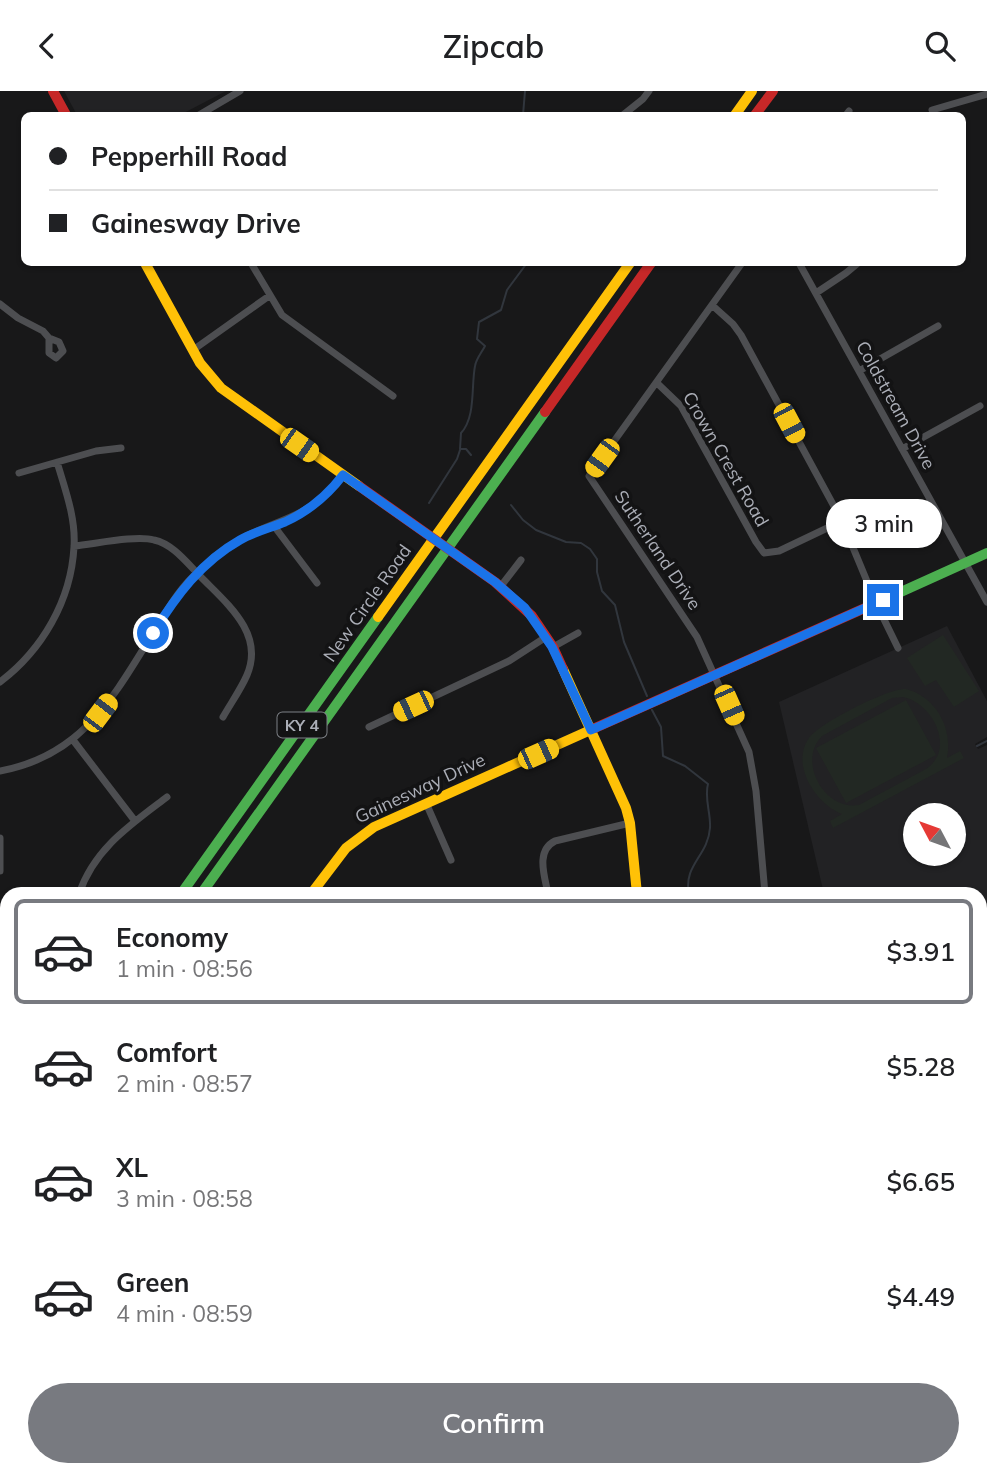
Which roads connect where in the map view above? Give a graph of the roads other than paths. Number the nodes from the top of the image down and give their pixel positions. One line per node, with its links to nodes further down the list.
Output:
1 (53, 91): 8 (main road)
2 (240, 91): 9 (street)
3 (649, 91): 10 (street)
4 (752, 91): 11 (main road)
5 (772, 91): 12 (main road)
6 (987, 95): 7 (street)
7 (932, 110)
8 (64, 112)
9 (204, 112)
10 (627, 112)
11 (737, 112)
12 (757, 112)
13 (147, 266): 26 (main road)
14 (253, 266): 21 (street)
15 (628, 266): 66 (main road, New Circle Road / KY 4)
16 (649, 266): 67 (main road, New Circle Road / KY 4)
17 (741, 266): 23 (street, Sutherland Drive)
18 (801, 266): 20 (street, Coldstream Drive)
19 (855, 266): 20 (street)
20 (816, 293): 27 (street, Coldstream Drive)
21 (269, 296): 26 (street); 29 (street)
22 (0, 304): 25 (street)
23 (712, 306): 28 (street, Sutherland Drive); 36 (street)
24 (938, 326): 27 (street)
25 (49, 338)
26 (192, 350): 35 (main road)
27 (859, 371): 32 (street, Coldstream Drive)
28 (657, 383): 36 (street, Crown Crest Road); 50 (street, Sutherland Drive)
29 (393, 396)
30 (980, 406): 32 (street)
31 (121, 448): 33 (street)
32 (902, 449): 41 (street, Coldstream Drive)
33 (57, 462): 34 (street); 38 (street)
34 (19, 473)
35 (343, 475): 37 (street); 44 (main road)
36 (842, 521): 46 (street)
37 (274, 526): 42 (street); 43 (street)
38 (74, 546): 42 (street); 51 (street)
39 (987, 553): 41 (main road, Gainesway Drive)
40 (520, 559): 44 (street)
41 (965, 563): 45 (street, Coldstream Drive); 46 (main road, Gainesway Drive)
42 (196, 573): 52 (street); 55 (street)
43 (317, 583)
44 (501, 586): 48 (main road)
45 (987, 602)
46 (876, 603): 49 (street); 50 (main road, Gainesway Drive)
47 (578, 633): 48 (street)
48 (550, 642): 53 (street); 54 (main road)
49 (898, 648)
50 (715, 675): 54 (main road, Gainesway Drive); 71 (street, Sutherland Drive)
51 (0, 682)
52 (223, 717)
53 (369, 727)
54 (591, 730): 58 (main road, Gainesway Drive); 60 (main road)
55 (73, 740): 56 (street); 59 (street)
56 (0, 771)
57 (167, 797): 59 (street)
58 (426, 803): 62 (street); 68 (main road, Gainesway Drive)
59 (135, 821): 65 (street)
60 (630, 823): 69 (street); 70 (main road)
61 (0, 838): 63 (street)
62 (451, 860)
63 (0, 861): 64 (street)
64 (0, 871)
65 (82, 887)
66 (186, 887)
67 (206, 887)
68 (316, 887)
69 (547, 887)
70 (636, 887)
71 (764, 887)

